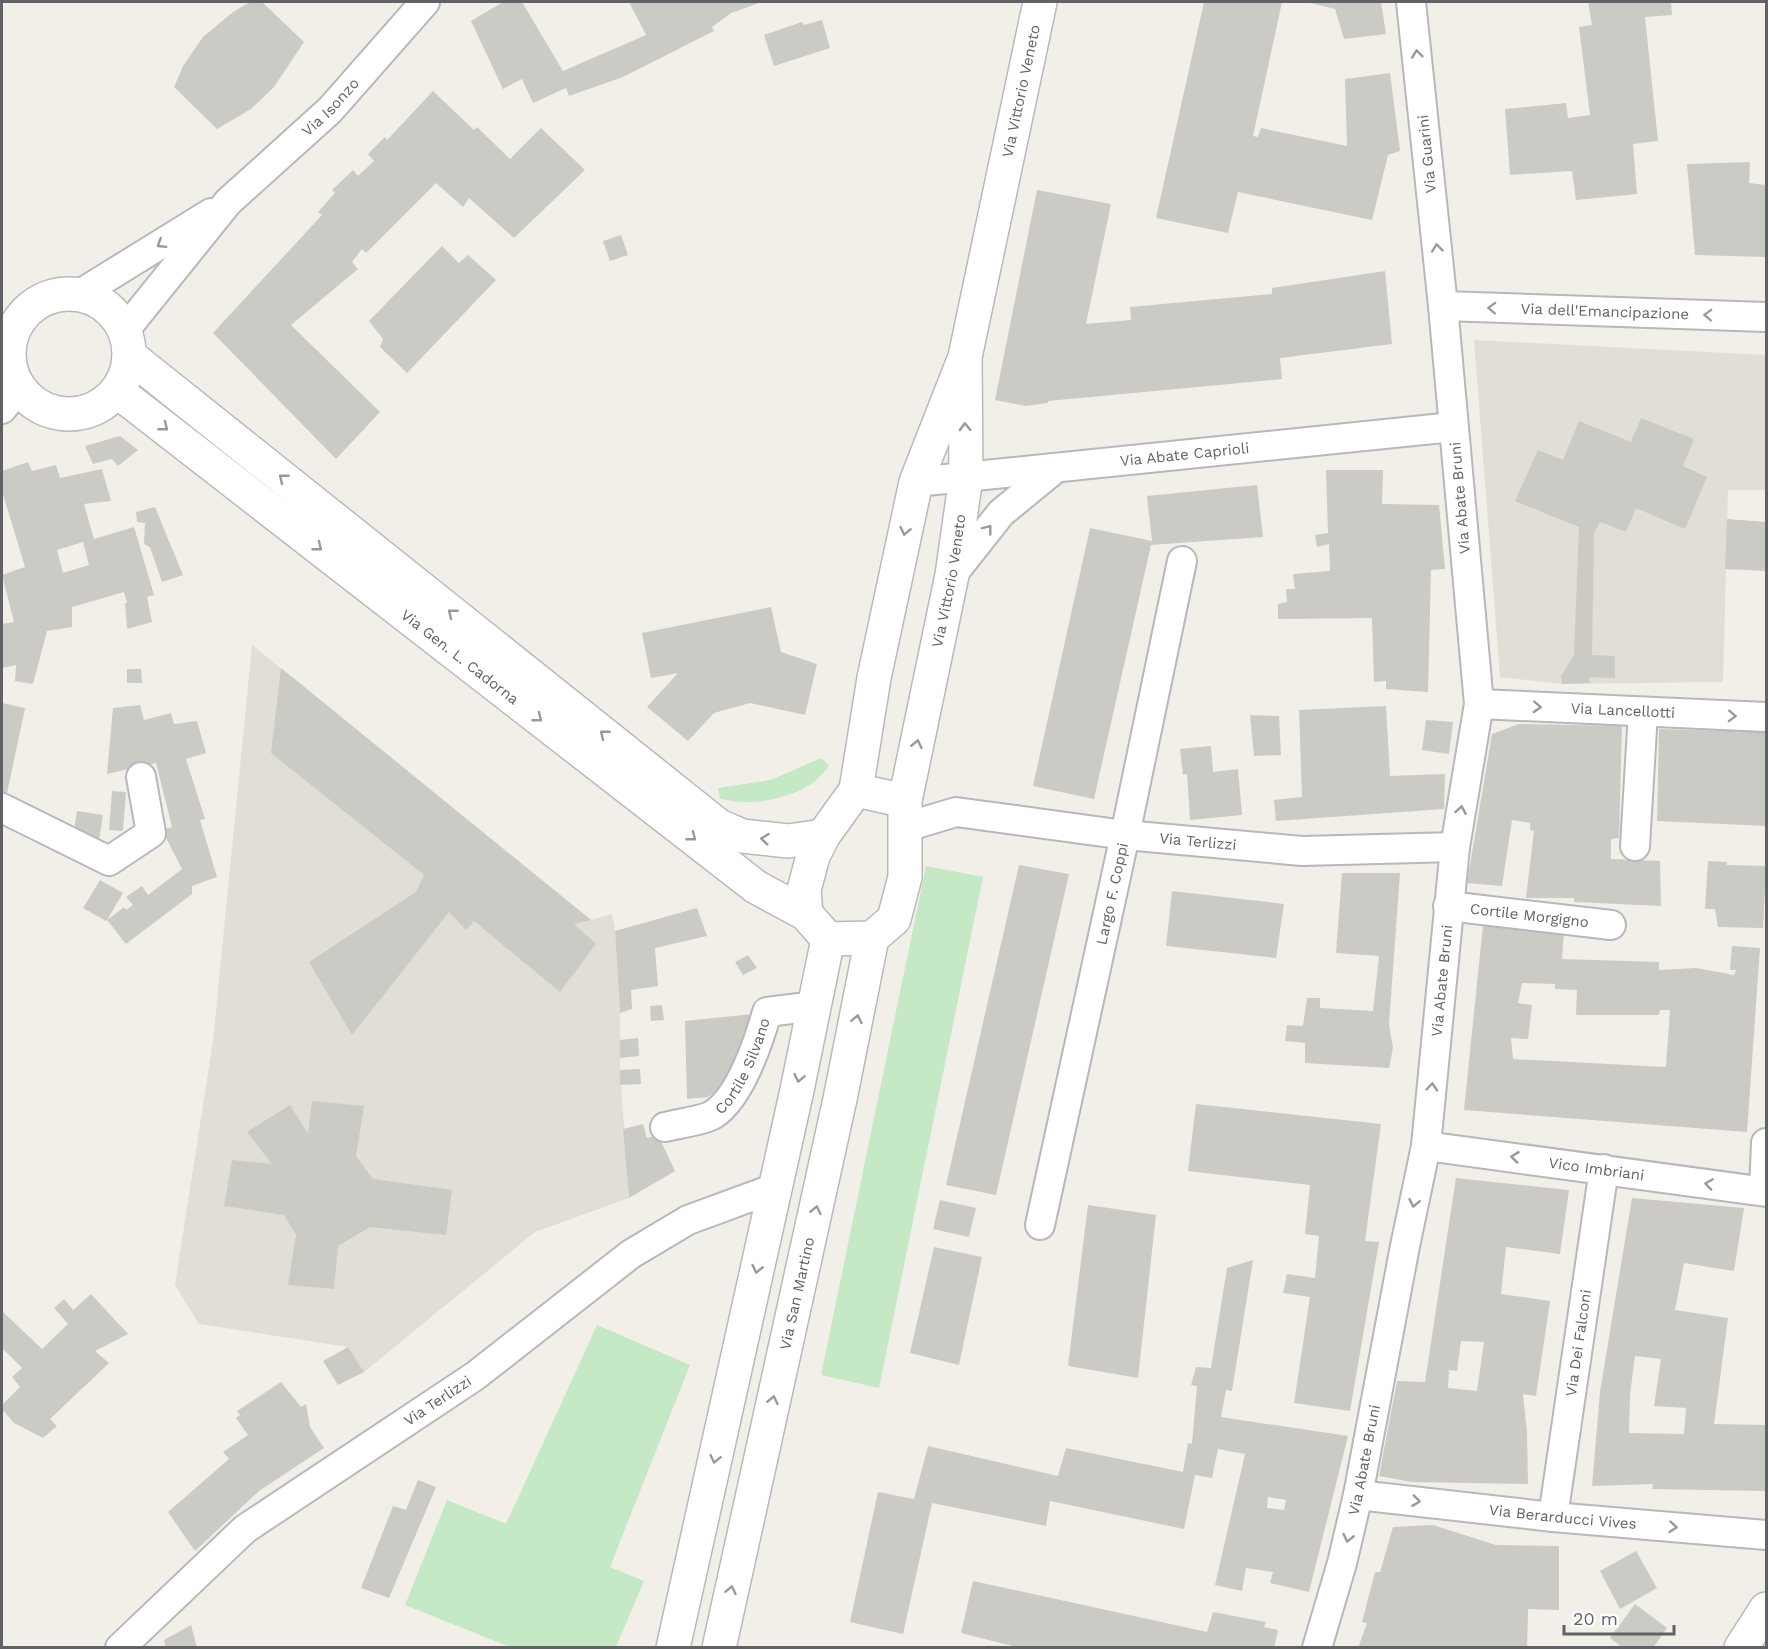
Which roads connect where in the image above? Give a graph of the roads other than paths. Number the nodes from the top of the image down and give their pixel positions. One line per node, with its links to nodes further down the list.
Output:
1 (425, 2): 4 (street, Via Isonzo)
2 (1040, 2): 10 (main road, Via Vittorio Veneto)
3 (1411, 2): 6 (street, Via Guarini, one-way to 3)
4 (228, 202): 5 (street, Via Isonzo, one-way to 5); 9 (street, Via Isonzo)
5 (80, 294): 8 (main road); 9 (main road)
6 (1443, 306): 7 (street, Via dell'Emancipazione, one-way to 6); 13 (street, Via Abate Bruni)
7 (1767, 317)
8 (12, 318): 11 (main road)
9 (128, 343): 12 (main road); 27 (main road, Via Gen. L. Cadorna, one-way to 9)
10 (964, 357): 15 (main road, Via Vittorio Veneto, one-way to 10); 16 (main road, Via Vittorio Veneto)
11 (8, 380): 12 (main road)
12 (117, 391): 31 (main road, Via Gen. L. Cadorna, one-way to 31)
13 (1453, 427): 14 (street, Via Abate Caprioli); 19 (street, Via Abate Bruni)
14 (1056, 468): 15 (street, Via Abate Caprioli); 18 (street, one-way to 14)
15 (966, 477): 16 (street, Via Abate Caprioli); 18 (main road, Via Vittorio Veneto)
16 (916, 482): 23 (main road, Via Vittorio Veneto, one-way to 23)
17 (1182, 561): 26 (street, Largo F. Coppi)
18 (952, 575): 25 (main road, Via Vittorio Veneto, one-way to 18)
19 (1479, 704): 20 (street, Via Lancellotti, one-way to 20); 29 (street, Via Abate Bruni, one-way to 19)
20 (1643, 712): 21 (street, Via Lancellotti, one-way to 21); 28 (street)
21 (1767, 717)
22 (141, 777): 24 (street)
23 (856, 790): 25 (main road); 27 (main road)
24 (2, 808)
25 (906, 814): 26 (street, Via Terlizzi); 33 (main road)
26 (1125, 835): 29 (street, Via Terlizzi); 42 (street, Largo F. Coppi)
27 (823, 836): 31 (main road)
28 (1635, 846)
29 (1455, 847): 30 (street, Via Abate Bruni)
30 (1449, 906): 32 (street, Cortile Morgigno); 38 (street, Via Abate Bruni, one-way to 30)
31 (806, 914): 34 (main road)
32 (1611, 925)
33 (872, 938): 34 (main road); 49 (main road, Via San Martino, one-way to 33)
34 (828, 939): 35 (main road)
35 (815, 1006): 36 (street, Cortile Silvano); 40 (main road, one-way to 40)
36 (665, 1127)
37 (1767, 1143): 41 (street)
38 (1426, 1146): 39 (street, Vico Imbriani, one-way to 38); 43 (street, Via Abate Bruni, one-way to 43)
39 (1604, 1169): 41 (street, Vico Imbriani, one-way to 39); 44 (street, Via Dei Falconi)
40 (775, 1188): 47 (street, Via Terlizzi); 48 (main road, one-way to 48)
41 (1765, 1192)
42 (1040, 1225)
43 (1358, 1495): 44 (street, Via Berarducci Vives, one-way to 44); 50 (street, Via Abate Bruni, one-way to 50)
44 (1553, 1517): 45 (street, Via Berarducci Vives, one-way to 45)
45 (1767, 1535)
46 (1767, 1609): 51 (main road)
47 (120, 1647)
48 (673, 1647)
49 (719, 1647)
50 (1317, 1647)
51 (1741, 1647)

